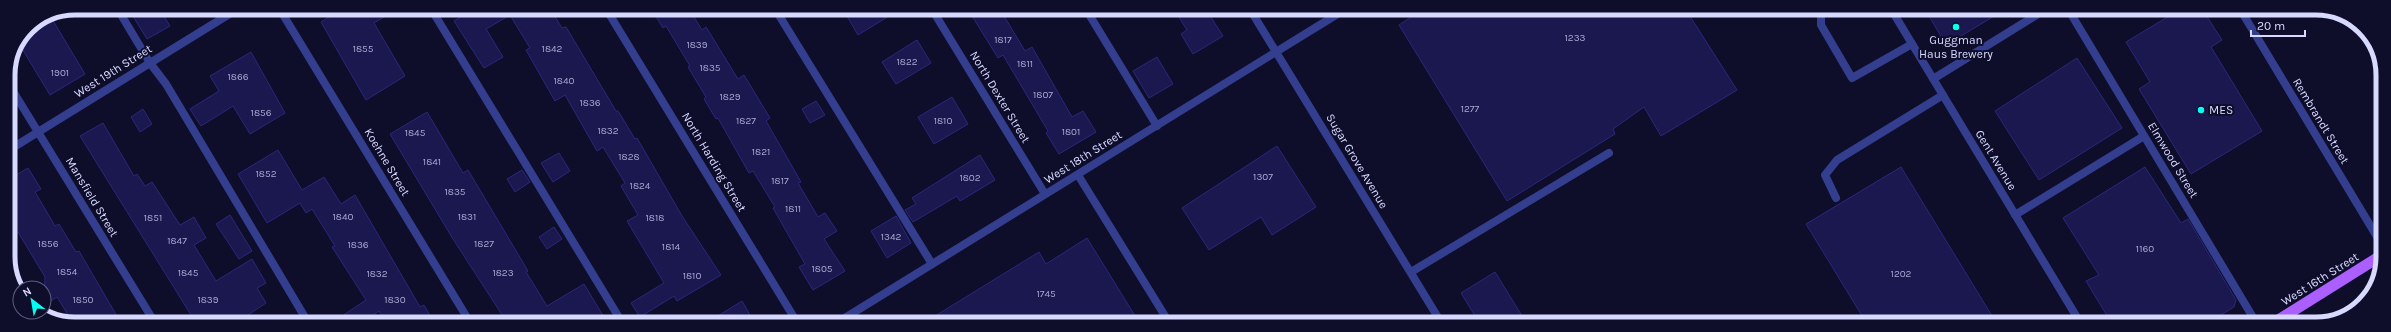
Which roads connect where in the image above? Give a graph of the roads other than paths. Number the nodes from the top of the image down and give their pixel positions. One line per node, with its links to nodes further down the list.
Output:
1 (121, 15): 18 (street)
2 (228, 15): 18 (street, West 19th Street)
3 (283, 15): 37 (street, Koehne Street)
4 (435, 15): 38 (street)
5 (610, 15): 39 (street, North Harding Street)
6 (779, 15): 33 (street)
7 (935, 15): 28 (street, North Dexter Street)
8 (1089, 15): 22 (street)
9 (1253, 15): 17 (street, Sugar Grove Avenue)
10 (1336, 15): 17 (street, West 18th Street)
11 (1820, 15): 16 (street)
12 (1895, 15): 16 (street, Gent Avenue)
13 (2036, 15): 19 (street)
14 (2072, 15): 24 (street, Elmwood Street)
15 (2244, 15): 31 (street, Rembrandt Street)
16 (1912, 44): 19 (street, Gent Avenue)
17 (1276, 52): 22 (street, West 18th Street); 34 (street, Sugar Grove Avenue)
18 (150, 63): 23 (street, West 19th Street); 36 (street)
19 (1933, 79): 21 (street, Gent Avenue)
20 (15, 94): 23 (street, Mansfield Street)
21 (1943, 95): 29 (street); 30 (street, Gent Avenue)
22 (1157, 126): 27 (street, West 18th Street)
23 (38, 132): 25 (street, West 19th Street); 35 (street, Mansfield Street)
24 (2144, 136): 30 (street); 44 (street, Elmwood Street)
25 (15, 146)
26 (1609, 153): 34 (street)
27 (1078, 175): 28 (street, West 18th Street); 41 (street)
28 (1045, 194): 33 (street, West 18th Street)
29 (1836, 198)
30 (2015, 215): 43 (street, Gent Avenue)
31 (2376, 235)
32 (2376, 260): 45 (main road, West 16th Street)
33 (932, 264): 40 (street, West 18th Street)
34 (1411, 272): 42 (street, Sugar Grove Avenue)
35 (151, 317)
36 (305, 317)
37 (468, 317)
38 (618, 317)
39 (794, 317)
40 (846, 317)
41 (1166, 317)
42 (1438, 317)
43 (2077, 317)
44 (2253, 317)
45 (2283, 317)

